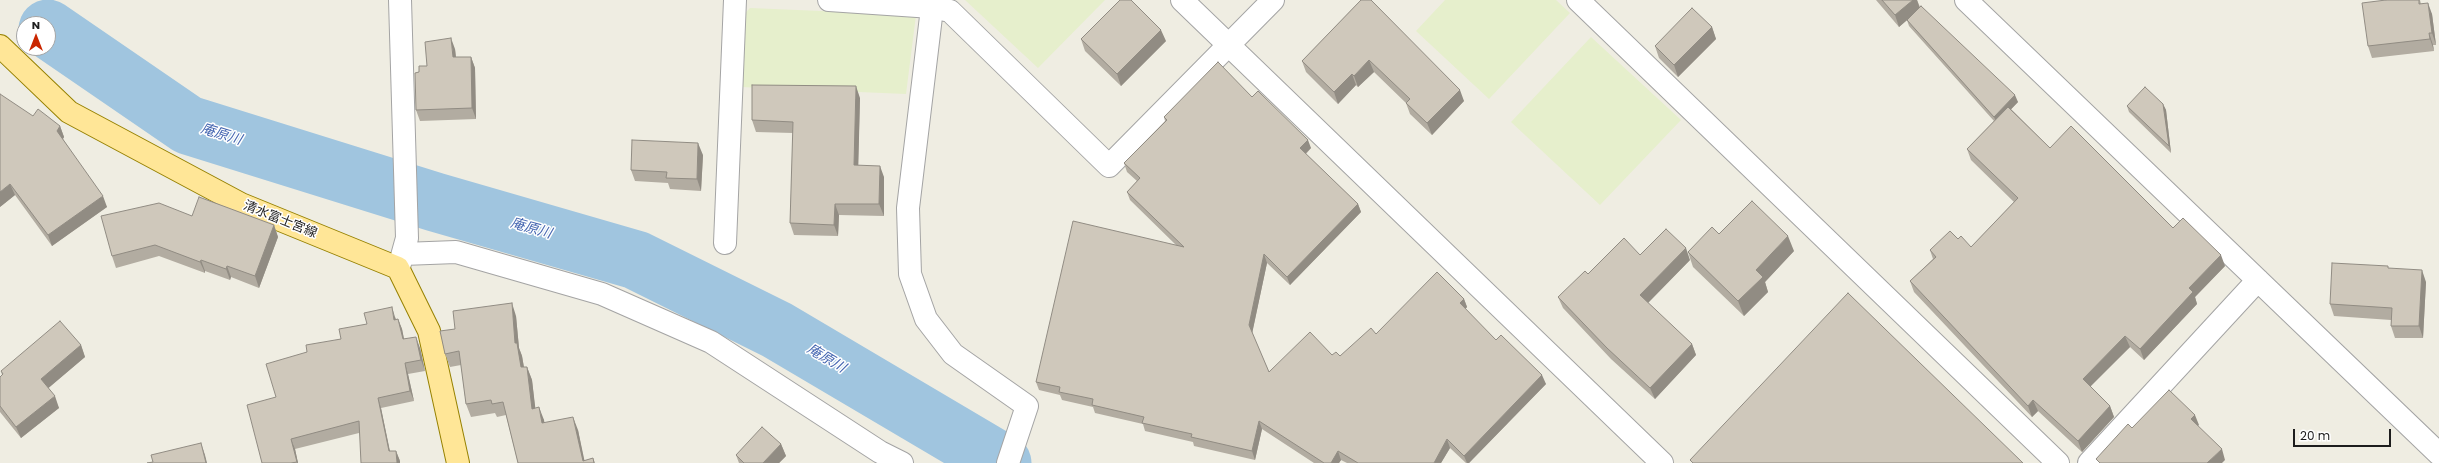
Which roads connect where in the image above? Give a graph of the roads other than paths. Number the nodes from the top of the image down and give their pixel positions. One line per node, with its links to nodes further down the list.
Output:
1 (400, 0): 12 (street)
2 (735, 0): 11 (street)
3 (829, 0): 8 (street)
4 (1182, 0): 9 (street)
5 (1273, 0): 9 (street)
6 (1578, 0): 19 (street)
7 (1966, 0): 13 (street)
8 (932, 4): 9 (street); 17 (street)
9 (1229, 45): 18 (street)
10 (0, 46): 12 (main road, 清水富士宮線)
11 (725, 243)
12 (403, 254): 15 (main road); 16 (street)
13 (2258, 280): 14 (street); 20 (street)
14 (2439, 454)
15 (458, 463)
16 (902, 463)
17 (1008, 463)
18 (1662, 463)
19 (2058, 463)
20 (2089, 463)

